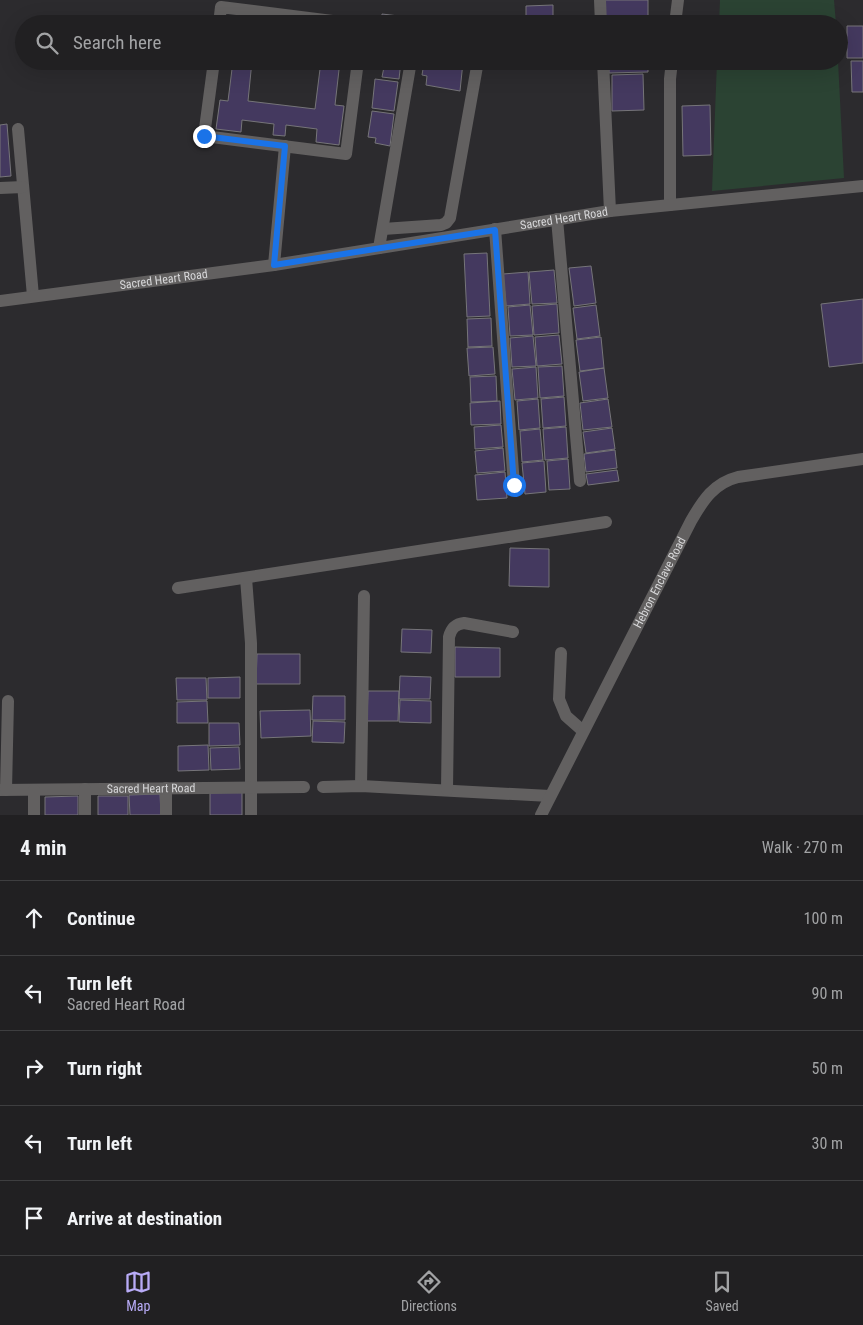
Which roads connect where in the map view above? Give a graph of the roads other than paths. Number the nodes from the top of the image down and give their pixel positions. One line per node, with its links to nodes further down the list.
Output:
1 (600, 0): 5 (street)
2 (678, 0): 6 (street)
3 (220, 15): 4 (street)
4 (285, 15)
5 (601, 15)
6 (677, 15)
7 (213, 70): 14 (street)
8 (357, 70): 14 (street)
9 (410, 70): 21 (street)
10 (476, 70): 21 (street)
11 (603, 70): 19 (street)
12 (671, 70): 18 (street)
13 (18, 129): 16 (street)
14 (285, 146): 24 (street)
15 (863, 186): 18 (street, Sacred Heart Road)
16 (23, 187): 17 (street); 25 (street)
17 (0, 188)
18 (670, 205): 19 (street, Sacred Heart Road)
19 (610, 211): 20 (street, Sacred Heart Road)
20 (557, 219): 22 (street, Sacred Heart Road); 28 (street)
21 (383, 229): 23 (street)
22 (495, 230): 23 (street, Sacred Heart Road); 29 (street)
23 (379, 248): 24 (street, Sacred Heart Road)
24 (274, 265): 25 (street, Sacred Heart Road)
25 (33, 296): 26 (street, Sacred Heart Road)
26 (0, 301)
27 (863, 459): 37 (street, Hebron Enclave Road)
28 (580, 481)
29 (514, 485)
30 (606, 522): 31 (street)
31 (246, 578): 32 (street); 42 (street)
32 (178, 588)
33 (364, 596): 39 (street)
34 (513, 632): 46 (street)
35 (561, 653): 37 (street)
36 (8, 701): 44 (street)
37 (583, 731): 47 (street, Hebron Enclave Road)
38 (323, 786): 39 (street)
39 (361, 786): 46 (street)
40 (304, 787): 42 (street, Sacred Heart Road)
41 (166, 788): 42 (street, Sacred Heart Road); 43 (street, Sacred Heart Road); 50 (street)
42 (251, 788): 51 (street)
43 (85, 789): 45 (street, Sacred Heart Road); 49 (street)
44 (3, 790): 45 (street, Sacred Heart Road)
45 (34, 790): 48 (street)
46 (447, 790): 47 (street)
47 (550, 796): 52 (street, Hebron Enclave Road)
48 (34, 815)
49 (85, 815)
50 (166, 815)
51 (251, 815)
52 (541, 815)

